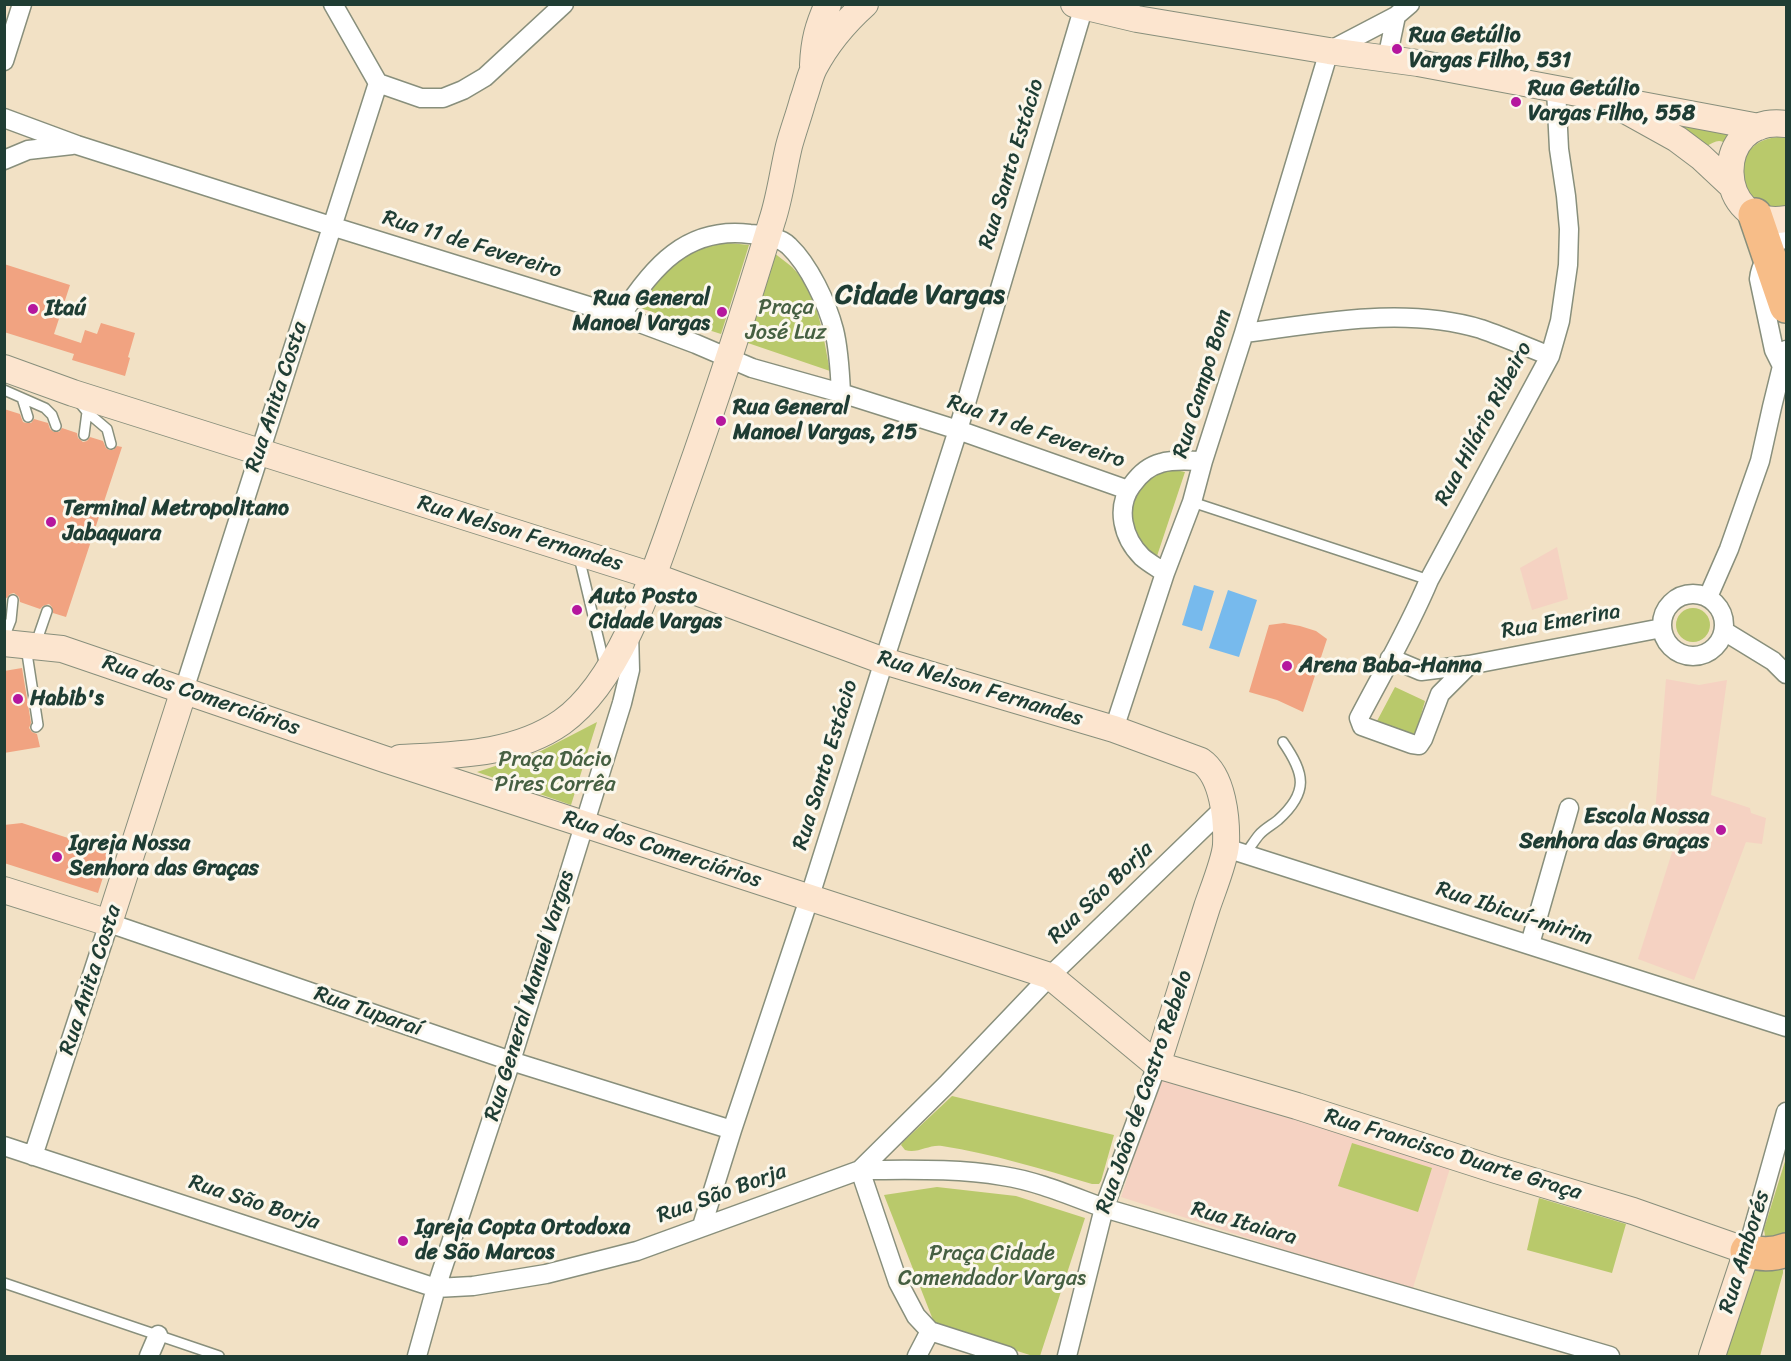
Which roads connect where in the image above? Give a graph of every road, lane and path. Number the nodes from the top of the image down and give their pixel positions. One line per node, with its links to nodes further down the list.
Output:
1 (22, 4): 10 (street)
2 (333, 4): 12 (street)
3 (564, 4): 12 (street)
4 (828, 4): 11 (street)
5 (864, 4): 11 (street)
6 (1079, 5): 8 (street); 37 (street, Rua Santo Estácio)
7 (1403, 10): 8 (street); 9 (street)
8 (1329, 51): 9 (street); 26 (street, Rua Campo Bom)
9 (1387, 59): 13 (street)
10 (4, 61)
11 (813, 69): 22 (street)
12 (378, 83): 21 (street, Rua Anita Costa)
13 (1556, 89): 14 (street); 27 (street, Rua Hilário Ribeiro)
14 (1596, 97): 16 (street); 19 (street)
15 (4, 118): 17 (street, Rua 11 de Fevereiro)
16 (1775, 124): 19 (street)
17 (77, 145): 18 (street); 21 (street, Rua 11 de Fevereiro)
18 (4, 160)
19 (1732, 186): 20 (street)
20 (1771, 217): 23 (highway)
21 (332, 226): 25 (street, Rua 11 de Fevereiro); 40 (street, Rua Anita Costa)
22 (767, 236): 25 (street); 29 (street); 32 (street)
23 (1778, 243): 24 (highway); 28 (street)
24 (1786, 306)
25 (621, 316): 29 (street, Rua 11 de Fevereiro)
26 (1244, 333): 27 (street); 41 (street, Rua Campo Bom)
27 (1550, 356): 47 (street, Rua Hilário Ribeiro)
28 (1784, 358): 48 (street)
29 (728, 359): 32 (street, Rua 11 de Fevereiro); 46 (street)
30 (4, 368): 34 (street, Rua Nelson Fernandes)
31 (4, 390): 33 (lane)
32 (841, 393): 37 (street, Rua 11 de Fevereiro)
33 (22, 398): 35 (lane); 36 (lane)
34 (80, 402): 38 (lane); 39 (lane); 40 (street, Rua Nelson Fernandes)
35 (28, 417)
36 (56, 426)
37 (958, 430): 42 (street, Rua 11 de Fevereiro); 56 (street, Rua Santo Estácio)
38 (84, 435)
39 (111, 444)
40 (259, 452): 44 (street, Rua Nelson Fernandes); 60 (street, Rua Anita Costa)
41 (1203, 461): 42 (street); 43 (street, Rua Campo Bom)
42 (1128, 490): 45 (street)
43 (1192, 502): 45 (street, Rua Campo Bom); 47 (lane)
44 (578, 552): 46 (street, Rua Nelson Fernandes); 58 (lane)
45 (1165, 573): 62 (street, Rua Campo Bom)
46 (653, 576): 53 (street); 56 (street, Rua Nelson Fernandes)
47 (1428, 580): 55 (street, Rua Hilário Ribeiro)
48 (1708, 597): 51 (street); 52 (street)
49 (13, 600): 54 (lane)
50 (47, 611): 54 (lane)
51 (1662, 628): 52 (street); 57 (street, Rua Emerina)
52 (1724, 631): 59 (street)
53 (629, 633): 58 (street); 66 (street, Rua General Manuel Vargas)
54 (18, 643): 60 (street, Rua dos Comerciários); 61 (lane)
55 (1390, 658): 57 (street, Rua Emerina); 57 (street, Rua Hilário Ribeiro)
56 (884, 660): 62 (street, Rua Nelson Fernandes); 69 (street, Rua Santo Estácio)
57 (1469, 665)
58 (606, 672): 64 (street)
59 (1786, 674)
60 (184, 690): 64 (street, Rua dos Comerciários); 70 (street, Rua Anita Costa)
61 (36, 727)
62 (1114, 729): 67 (street, Rua Nelson Fernandes)
63 (1283, 742): 67 (lane)
64 (384, 759): 66 (street, Rua dos Comerciários)
65 (1569, 808): 71 (street)
66 (584, 824): 69 (street, Rua dos Comerciários); 74 (street, Rua General Manuel Vargas)
67 (1230, 835): 71 (street, Rua Ibicuí-mirim); 72 (street, Rua São Borja); 75 (street, Rua João de Castro Rebelo)
68 (4, 890): 70 (street, Rua Tuparaí)
69 (809, 899): 72 (street, Rua dos Comerciários); 77 (street, Rua Santo Estácio)
70 (109, 923): 74 (street, Rua Tuparaí); 79 (street, Rua Anita Costa)
71 (1530, 944): 73 (street, Rua Ibicuí-mirim)
72 (1050, 976): 75 (street, Rua dos Comerciários); 80 (street, Rua São Borja)
73 (1786, 1027)
74 (511, 1060): 77 (street, Rua Tuparaí); 86 (street, Rua General Manuel Vargas)
75 (1157, 1065): 81 (street, Rua João de Castro Rebelo); 84 (street, Rua Francisco Duarte Graça)
76 (1786, 1112): 84 (street, Rua Amborés)
77 (732, 1130): 82 (street, Rua Santo Estácio)
78 (4, 1146): 79 (street, Rua São Borja)
79 (33, 1156): 86 (street, Rua São Borja)
80 (860, 1170): 81 (street, Rua Itaiara); 82 (street, Rua São Borja); 87 (street)
81 (1104, 1208): 94 (street, Rua João de Castro Rebelo); 95 (street, Rua Itaiara)
82 (702, 1226): 86 (street, Rua São Borja)
83 (1786, 1250): 84 (highway)
84 (1747, 1251): 96 (street, Rua Amborés)
85 (4, 1283): 88 (lane)
86 (436, 1288): 91 (street, Rua General Manuel Vargas)
87 (930, 1331): 92 (street); 93 (street)
88 (158, 1335): 89 (street); 90 (lane)
89 (149, 1356)
90 (219, 1356)
91 (417, 1356)
92 (917, 1356)
93 (1008, 1356)
94 (1067, 1356)
95 (1610, 1356)
96 (1712, 1356)

